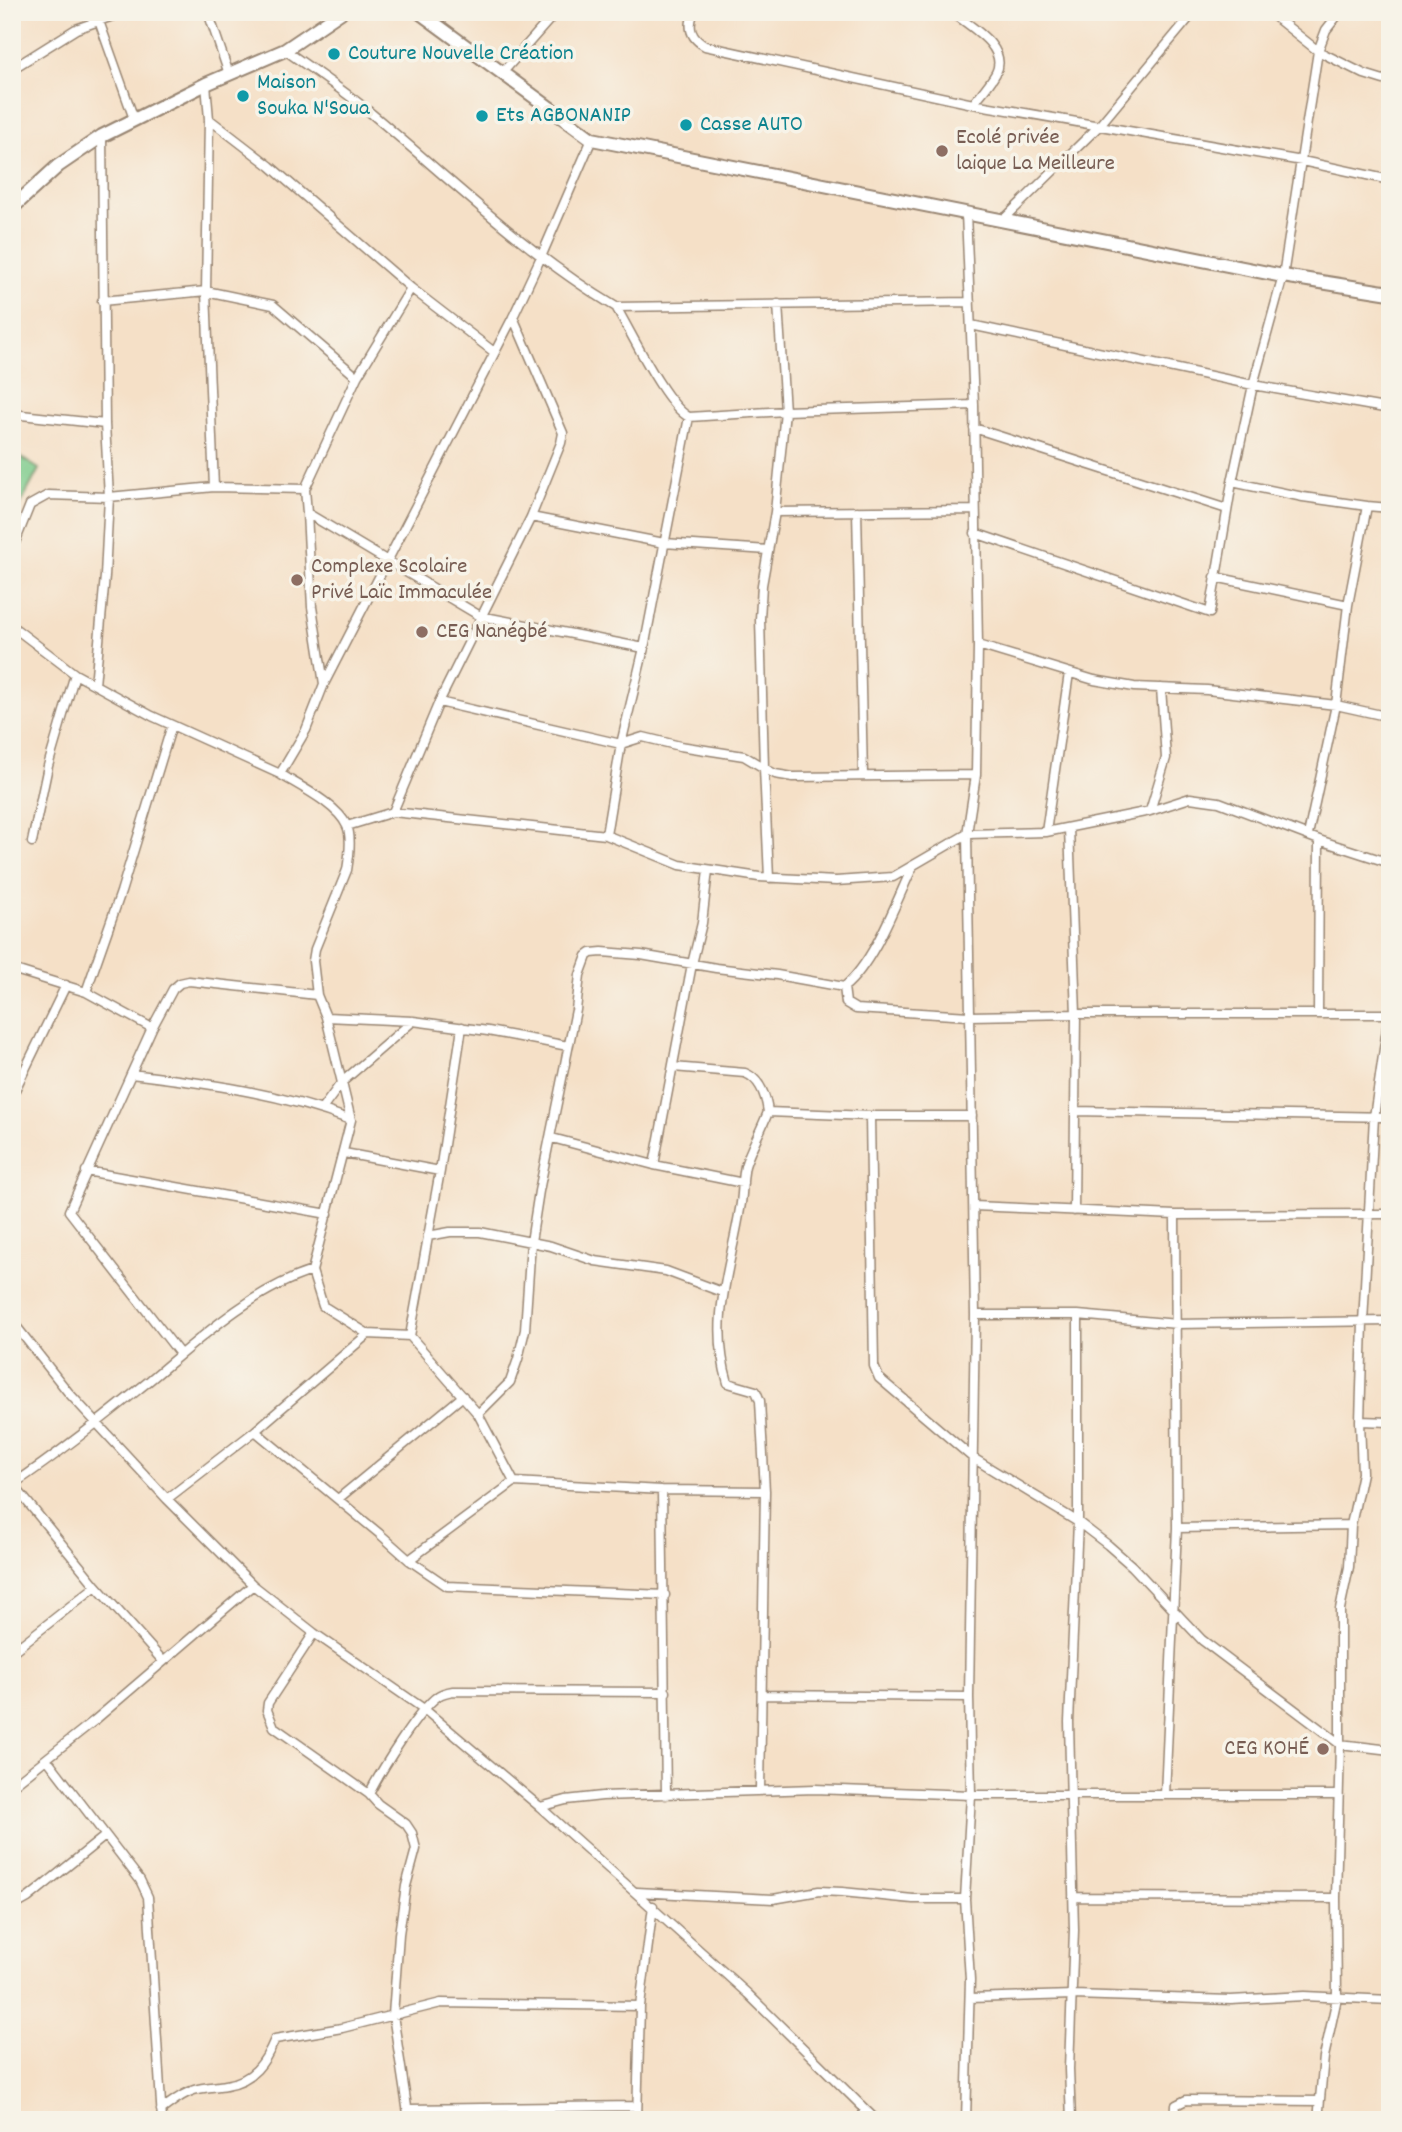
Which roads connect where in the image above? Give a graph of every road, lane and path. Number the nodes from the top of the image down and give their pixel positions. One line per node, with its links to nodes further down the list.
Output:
1 (124, 12): 11 (street)
2 (208, 12): 17 (street)
3 (341, 12): 12 (street)
4 (419, 12): 16 (street)
5 (556, 12): 16 (street)
6 (694, 12): 20 (street)
7 (952, 12): 20 (street)
8 (1194, 12): 23 (street)
9 (1269, 12): 13 (street)
10 (1340, 12): 13 (street)
11 (99, 21): 15 (street); 21 (street)
12 (285, 50): 17 (street); 31 (street)
13 (1318, 51): 18 (street); 26 (street)
14 (12, 57): 15 (street)
15 (16, 67)
16 (503, 72): 25 (street)
17 (229, 74): 19 (street)
18 (1390, 82)
19 (206, 84): 21 (street); 22 (street)
20 (973, 104): 23 (street)
21 (134, 119): 24 (street)
22 (209, 119): 33 (street); 34 (street)
23 (1099, 126): 26 (street); 30 (street)
24 (102, 136): 28 (street); 36 (street)
25 (592, 139): 29 (street); 31 (street)
26 (1302, 161): 27 (street); 32 (street)
27 (1390, 180)
28 (12, 208)
29 (966, 213): 30 (street); 37 (street)
30 (1003, 220): 32 (street)
31 (541, 257): 39 (street); 40 (street)
32 (1283, 276): 35 (street); 44 (street)
33 (411, 288): 42 (street); 43 (street)
34 (206, 291): 36 (street); 43 (street); 53 (street)
35 (1390, 293)
36 (102, 301): 50 (street)
37 (970, 302): 38 (street); 41 (street)
38 (778, 304): 39 (street); 47 (street)
39 (616, 307): 49 (street)
40 (513, 317): 42 (street); 63 (street)
41 (971, 325): 44 (street); 45 (street)
42 (494, 352): 68 (street)
43 (357, 377): 54 (street)
44 (1253, 385): 46 (street); 52 (street)
45 (974, 405): 47 (street); 51 (street)
46 (1390, 409)
47 (785, 411): 49 (street); 61 (street)
48 (12, 414): 50 (street)
49 (689, 416): 65 (street)
50 (104, 424): 55 (street)
51 (974, 428): 58 (street); 59 (street)
52 (1232, 482): 56 (street); 58 (street)
53 (214, 487): 54 (street); 55 (street)
54 (305, 489): 62 (street)
55 (109, 497): 66 (street); 78 (street)
56 (1367, 506): 57 (street); 70 (street)
57 (1390, 508)
58 (1227, 509): 69 (street)
59 (974, 510): 60 (street); 64 (street)
60 (857, 511): 61 (street); 88 (street)
61 (775, 512): 67 (street)
62 (307, 513): 68 (street); 77 (street)
63 (531, 517): 65 (street); 71 (street)
64 (975, 533): 69 (street); 73 (street)
65 (664, 543): 67 (street); 74 (street)
66 (12, 550)
67 (768, 550): 85 (street)
68 (388, 562): 71 (street); 77 (street)
69 (1215, 577): 70 (street)
70 (1348, 605): 81 (street)
71 (480, 616): 74 (street); 80 (street)
72 (12, 626): 76 (street)
73 (978, 645): 75 (street); 87 (street)
74 (644, 648): 84 (street)
75 (1069, 673): 79 (street); 93 (street)
76 (75, 674): 78 (street); 98 (street)
77 (324, 684): 86 (street)
78 (95, 685): 83 (street)
79 (1161, 688): 81 (street); 89 (street)
80 (439, 702): 84 (street); 90 (street)
81 (1336, 705): 82 (street); 96 (street)
82 (1390, 717)
83 (172, 725): 86 (street); 107 (street)
84 (621, 744): 85 (street); 95 (street)
85 (764, 768): 88 (street); 102 (street)
86 (280, 774): 91 (street)
87 (976, 775): 88 (street); 94 (street)
88 (863, 776)
89 (1150, 811): 92 (street); 96 (street)
90 (393, 812): 91 (street); 95 (street)
91 (347, 826): 108 (street)
92 (1069, 828): 93 (street); 111 (street)
93 (1046, 832): 94 (street)
94 (967, 834): 100 (street); 113 (street)
95 (606, 835): 101 (street)
96 (1308, 835): 97 (street)
97 (1320, 840): 99 (street); 110 (street)
98 (32, 842)
99 (1390, 863)
100 (913, 866): 102 (street); 106 (street)
101 (708, 870): 102 (street); 103 (street)
102 (769, 878)
103 (692, 964): 106 (street); 117 (street); 118 (street)
104 (12, 969): 105 (street)
105 (66, 985): 107 (street); 121 (street)
106 (844, 988): 113 (street)
107 (86, 992): 116 (street)
108 (317, 995): 112 (street); 116 (street)
109 (1389, 1011): 110 (street); 127 (street)
110 (1318, 1013): 111 (street)
111 (1076, 1014): 113 (street); 123 (street)
112 (326, 1017): 114 (street); 120 (street)
113 (970, 1017): 126 (street)
114 (413, 1021): 115 (street); 120 (street)
115 (462, 1027): 117 (street); 134 (street)
116 (152, 1028): 119 (street)
117 (568, 1046): 130 (street)
118 (673, 1067): 124 (street); 132 (street)
119 (131, 1074): 122 (street); 133 (street)
120 (342, 1082): 122 (street); 129 (street)
121 (12, 1096)
122 (322, 1109): 129 (street)
123 (1076, 1111): 127 (street); 137 (street)
124 (768, 1112): 125 (street); 135 (street)
125 (870, 1116): 126 (street); 161 (street)
126 (972, 1116): 136 (street)
127 (1374, 1117): 128 (street); 139 (street)
128 (1390, 1117)
129 (351, 1119): 131 (street)
130 (552, 1138): 132 (street); 143 (street)
131 (344, 1153): 134 (street); 138 (street)
132 (654, 1165): 135 (street)
133 (86, 1171): 138 (street); 154 (street)
134 (440, 1171): 142 (street)
135 (743, 1183): 145 (street)
136 (974, 1206): 137 (street); 146 (street)
137 (1074, 1211): 141 (street)
138 (328, 1214): 144 (street)
139 (1369, 1214): 140 (street); 141 (street); 150 (street)
140 (1390, 1214)
141 (1175, 1215): 151 (street)
142 (428, 1236): 143 (street); 153 (street)
143 (531, 1242): 145 (street); 156 (street)
144 (312, 1271): 152 (street); 154 (street)
145 (722, 1292): 165 (street)
146 (975, 1315): 147 (street); 161 (street)
147 (1078, 1315): 151 (street); 168 (street)
148 (12, 1321): 159 (street)
149 (1390, 1321): 150 (street)
150 (1363, 1323): 151 (street); 157 (street)
151 (1177, 1324): 170 (street)
152 (368, 1334): 153 (street); 160 (street)
153 (410, 1336): 155 (street)
154 (180, 1354): 159 (street)
155 (463, 1396): 156 (street); 167 (street)
156 (478, 1414): 162 (street)
157 (1360, 1421): 158 (street); 169 (street)
158 (1390, 1422)
159 (97, 1423): 163 (street); 166 (street)
160 (255, 1431): 166 (street); 167 (street)
161 (973, 1458): 168 (street); 182 (street)
162 (514, 1482): 164 (street); 171 (street)
163 (13, 1484): 173 (street)
164 (663, 1490): 165 (street); 174 (street)
165 (765, 1491): 181 (street)
166 (167, 1499): 172 (street)
167 (338, 1499): 171 (street)
168 (1078, 1522): 175 (street); 190 (street)
169 (1351, 1525): 170 (street); 184 (street)
170 (1177, 1528): 175 (street)
171 (409, 1560): 174 (street)
172 (253, 1585): 176 (street); 179 (street)
173 (96, 1586): 178 (street); 179 (street)
174 (665, 1595): 180 (street)
175 (1172, 1608): 184 (street); 194 (street)
176 (314, 1633): 183 (street); 189 (street)
177 (12, 1638): 178 (street)
178 (16, 1649)
179 (163, 1661): 186 (street)
180 (666, 1692): 183 (street); 191 (street)
181 (763, 1695): 182 (street); 188 (street)
182 (969, 1697): 192 (street)
183 (424, 1709): 189 (street); 195 (street)
184 (1340, 1744): 185 (street); 193 (street)
185 (1390, 1750)
186 (47, 1759): 187 (street); 196 (street)
187 (12, 1786)
188 (760, 1790): 191 (street); 192 (street)
189 (369, 1794): 208 (street)
190 (1072, 1794): 192 (street); 194 (street); 198 (street)
191 (666, 1795): 195 (street)
192 (971, 1795): 200 (street)
193 (1337, 1795): 194 (street); 199 (street)
194 (1166, 1796)
195 (540, 1807): 197 (street)
196 (106, 1836): 202 (street); 213 (street)
197 (637, 1892): 200 (street); 201 (street)
198 (1073, 1897): 199 (street); 203 (street)
199 (1336, 1898): 205 (street)
200 (965, 1899): 204 (street)
201 (653, 1906): 207 (street); 212 (street)
202 (12, 1907)
203 (1073, 1995): 204 (street); 205 (street); 219 (street)
204 (970, 1998): 218 (street)
205 (1337, 1998): 206 (street); 209 (street)
206 (1390, 2000)
207 (640, 2006): 208 (street); 210 (street)
208 (393, 2015): 211 (street); 213 (street)
209 (1319, 2101): 220 (street); 221 (street)
210 (636, 2106): 211 (street); 215 (street)
211 (409, 2109): 214 (street)
212 (865, 2110): 216 (street); 217 (street)
213 (161, 2115)
214 (409, 2120)
215 (637, 2120)
216 (860, 2120)
217 (876, 2120)
218 (966, 2120)
219 (1071, 2120)
220 (1175, 2120)
221 (1318, 2120)

